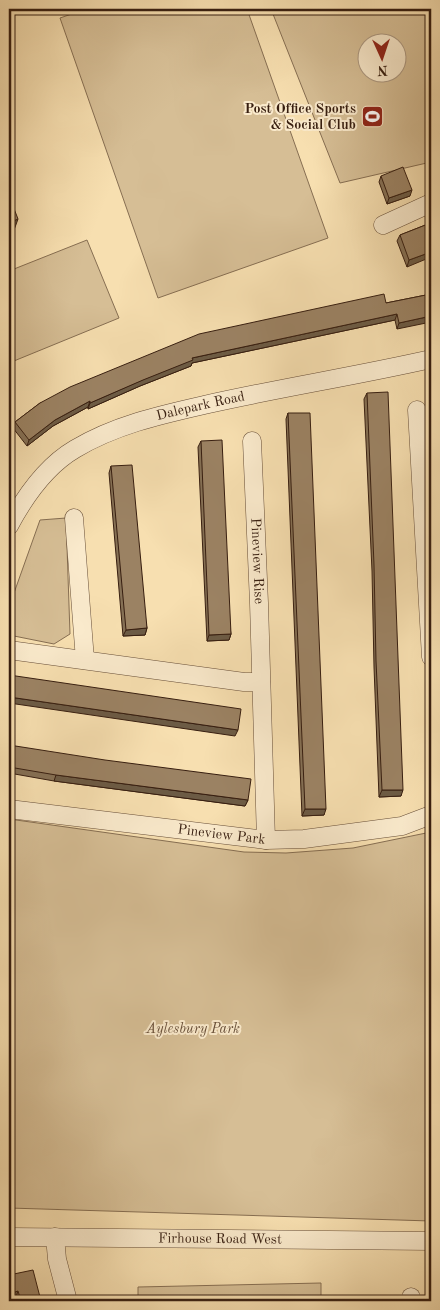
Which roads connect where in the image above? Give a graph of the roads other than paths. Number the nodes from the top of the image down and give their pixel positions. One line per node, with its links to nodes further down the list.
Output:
1 (431, 203): 2 (street)
2 (383, 225)
3 (431, 359): 7 (street, Dalepark Road)
4 (417, 410): 9 (street)
5 (252, 441): 11 (street, Pineview Rise)
6 (74, 518): 10 (street)
7 (9, 526)
8 (9, 650): 10 (street)
9 (431, 657)
10 (85, 660): 11 (street)
11 (261, 682): 14 (street, Pineview Rise)
12 (9, 809): 14 (street, Pineview Park)
13 (431, 815): 14 (street, Pineview Park)
14 (266, 840)
15 (9, 1237): 16 (street, Firhouse Road West)
16 (55, 1237): 17 (street, Firhouse Road West); 18 (street)
17 (431, 1241)
18 (68, 1301)

